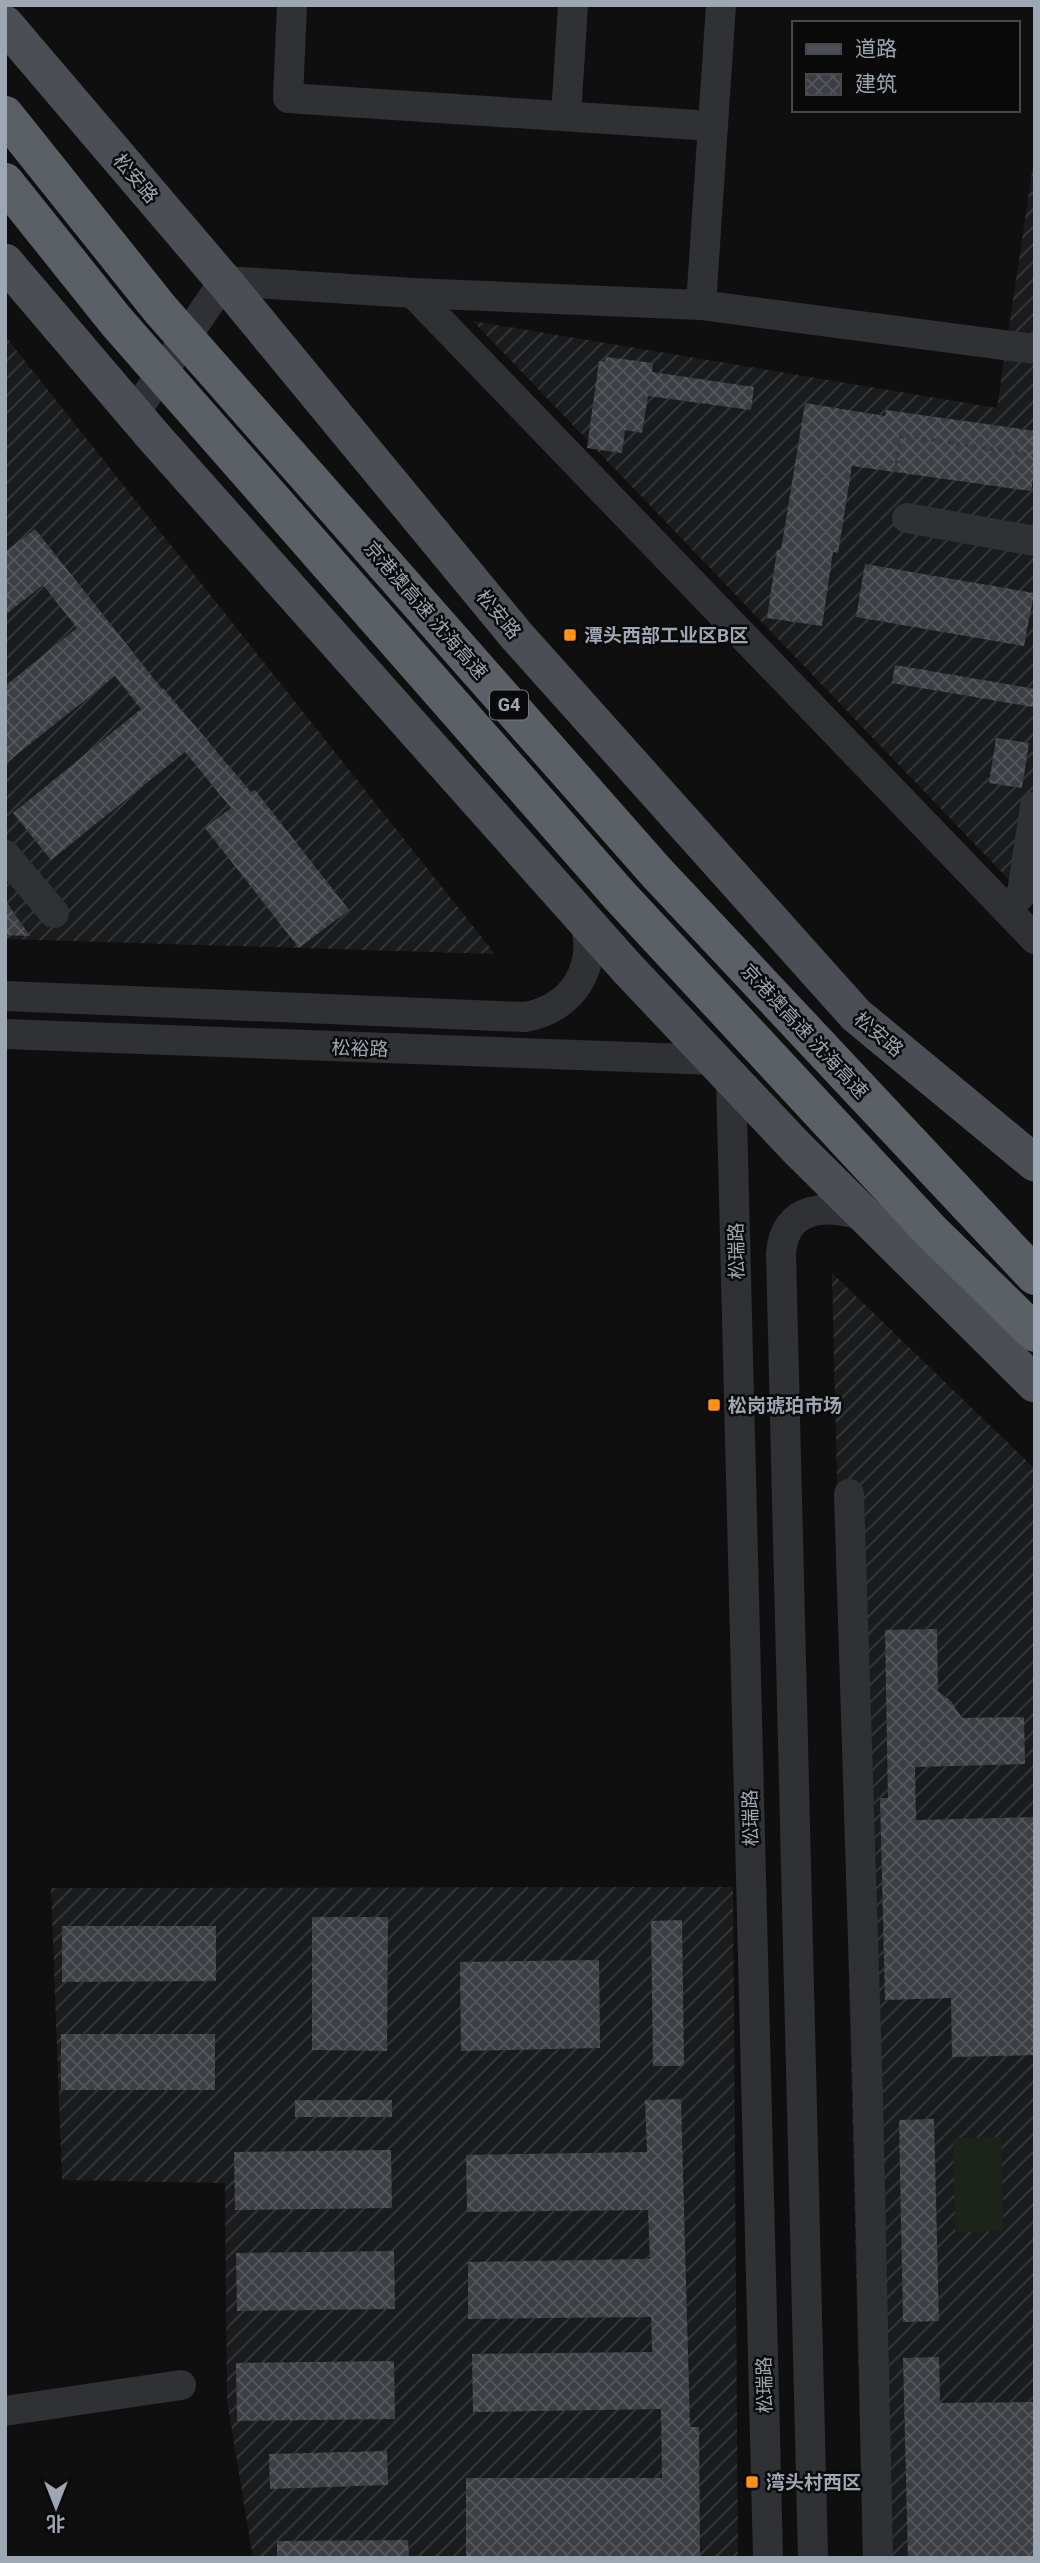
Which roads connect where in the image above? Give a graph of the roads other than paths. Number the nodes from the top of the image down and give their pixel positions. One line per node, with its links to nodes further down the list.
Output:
1 (292, 5): 6 (street)
2 (573, 5): 6 (street)
3 (721, 5): 7 (street)
4 (5, 24): 10 (main road, 松安路)
5 (5, 115): 28 (highway, 京港澳高速 沈海高速 / G4, bridge)
6 (566, 116): 7 (street)
7 (713, 126): 12 (street)
8 (5, 182): 29 (highway, G4, bridge)
9 (5, 262): 14 (main road)
10 (224, 281): 11 (street); 14 (street); 26 (main road, 松安路)
11 (413, 293): 12 (street); 19 (street)
12 (701, 305): 13 (street)
13 (1035, 349)
14 (134, 414): 21 (main road)
15 (907, 518): 16 (street)
16 (1035, 541)
17 (1035, 806): 19 (street)
18 (5, 855): 20 (street)
19 (1007, 910): 22 (street)
20 (54, 913)
21 (584, 919): 23 (street, 松裕路); 25 (main road)
22 (1035, 939)
23 (5, 996)
24 (5, 1034): 25 (street, 松裕路)
25 (723, 1069): 27 (main road); 34 (street, 松瑞路)
26 (1035, 1163)
27 (867, 1217): 30 (main road); 35 (street)
28 (1035, 1276)
29 (1035, 1333)
30 (1035, 1384)
31 (849, 1494): 36 (street)
32 (181, 2385): 33 (street)
33 (5, 2411)
34 (768, 2558)
35 (813, 2558)
36 (878, 2558)

